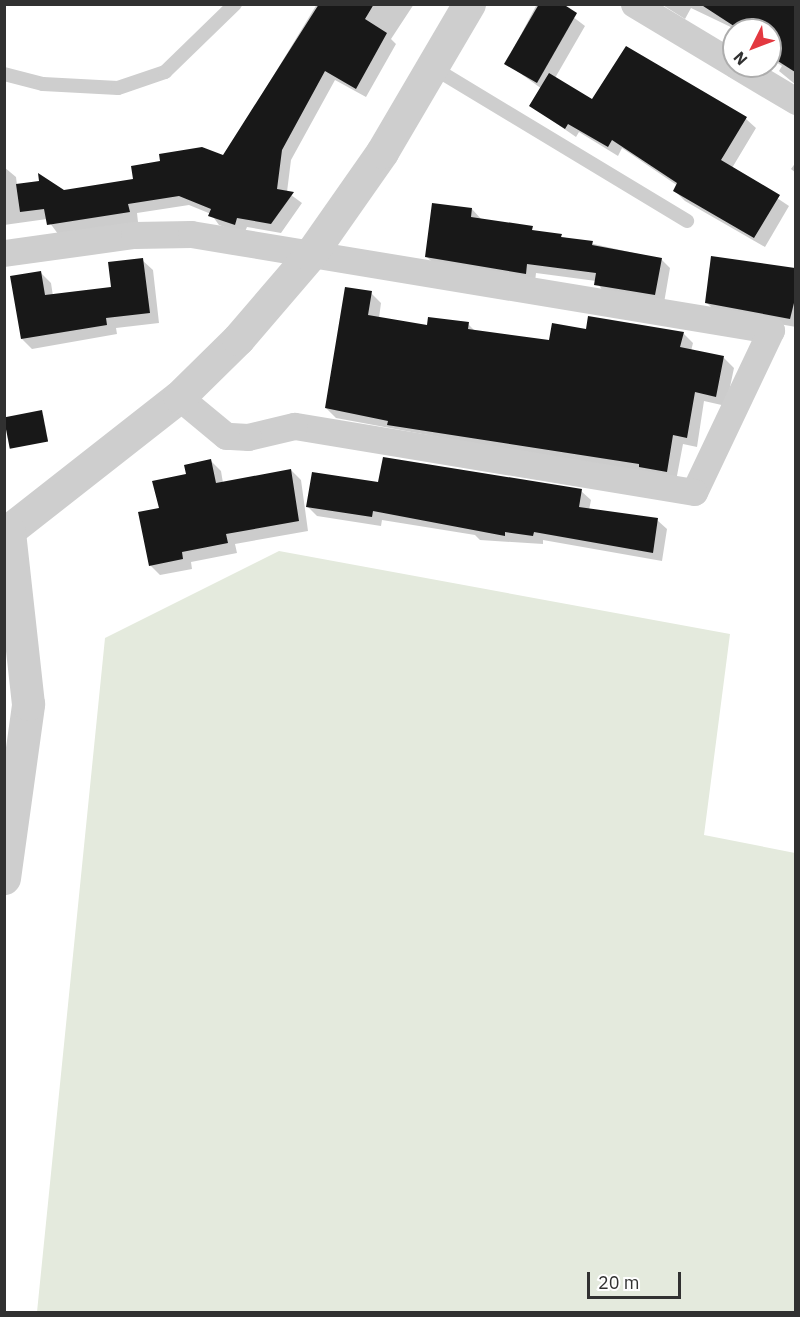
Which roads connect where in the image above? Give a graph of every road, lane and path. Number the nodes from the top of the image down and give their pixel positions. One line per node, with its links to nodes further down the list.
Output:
1 (235, 4): 6 (lane)
2 (469, 4): 5 (street)
3 (634, 4): 4 (street)
4 (722, 57)
5 (432, 67): 9 (lane); 11 (street)
6 (4, 74)
7 (757, 78): 8 (street)
8 (795, 101)
9 (687, 221)
10 (4, 253): 11 (street)
11 (310, 255): 12 (street); 12 (street)
12 (178, 397): 13 (street)
13 (6, 527): 14 (street)
14 (4, 878)

